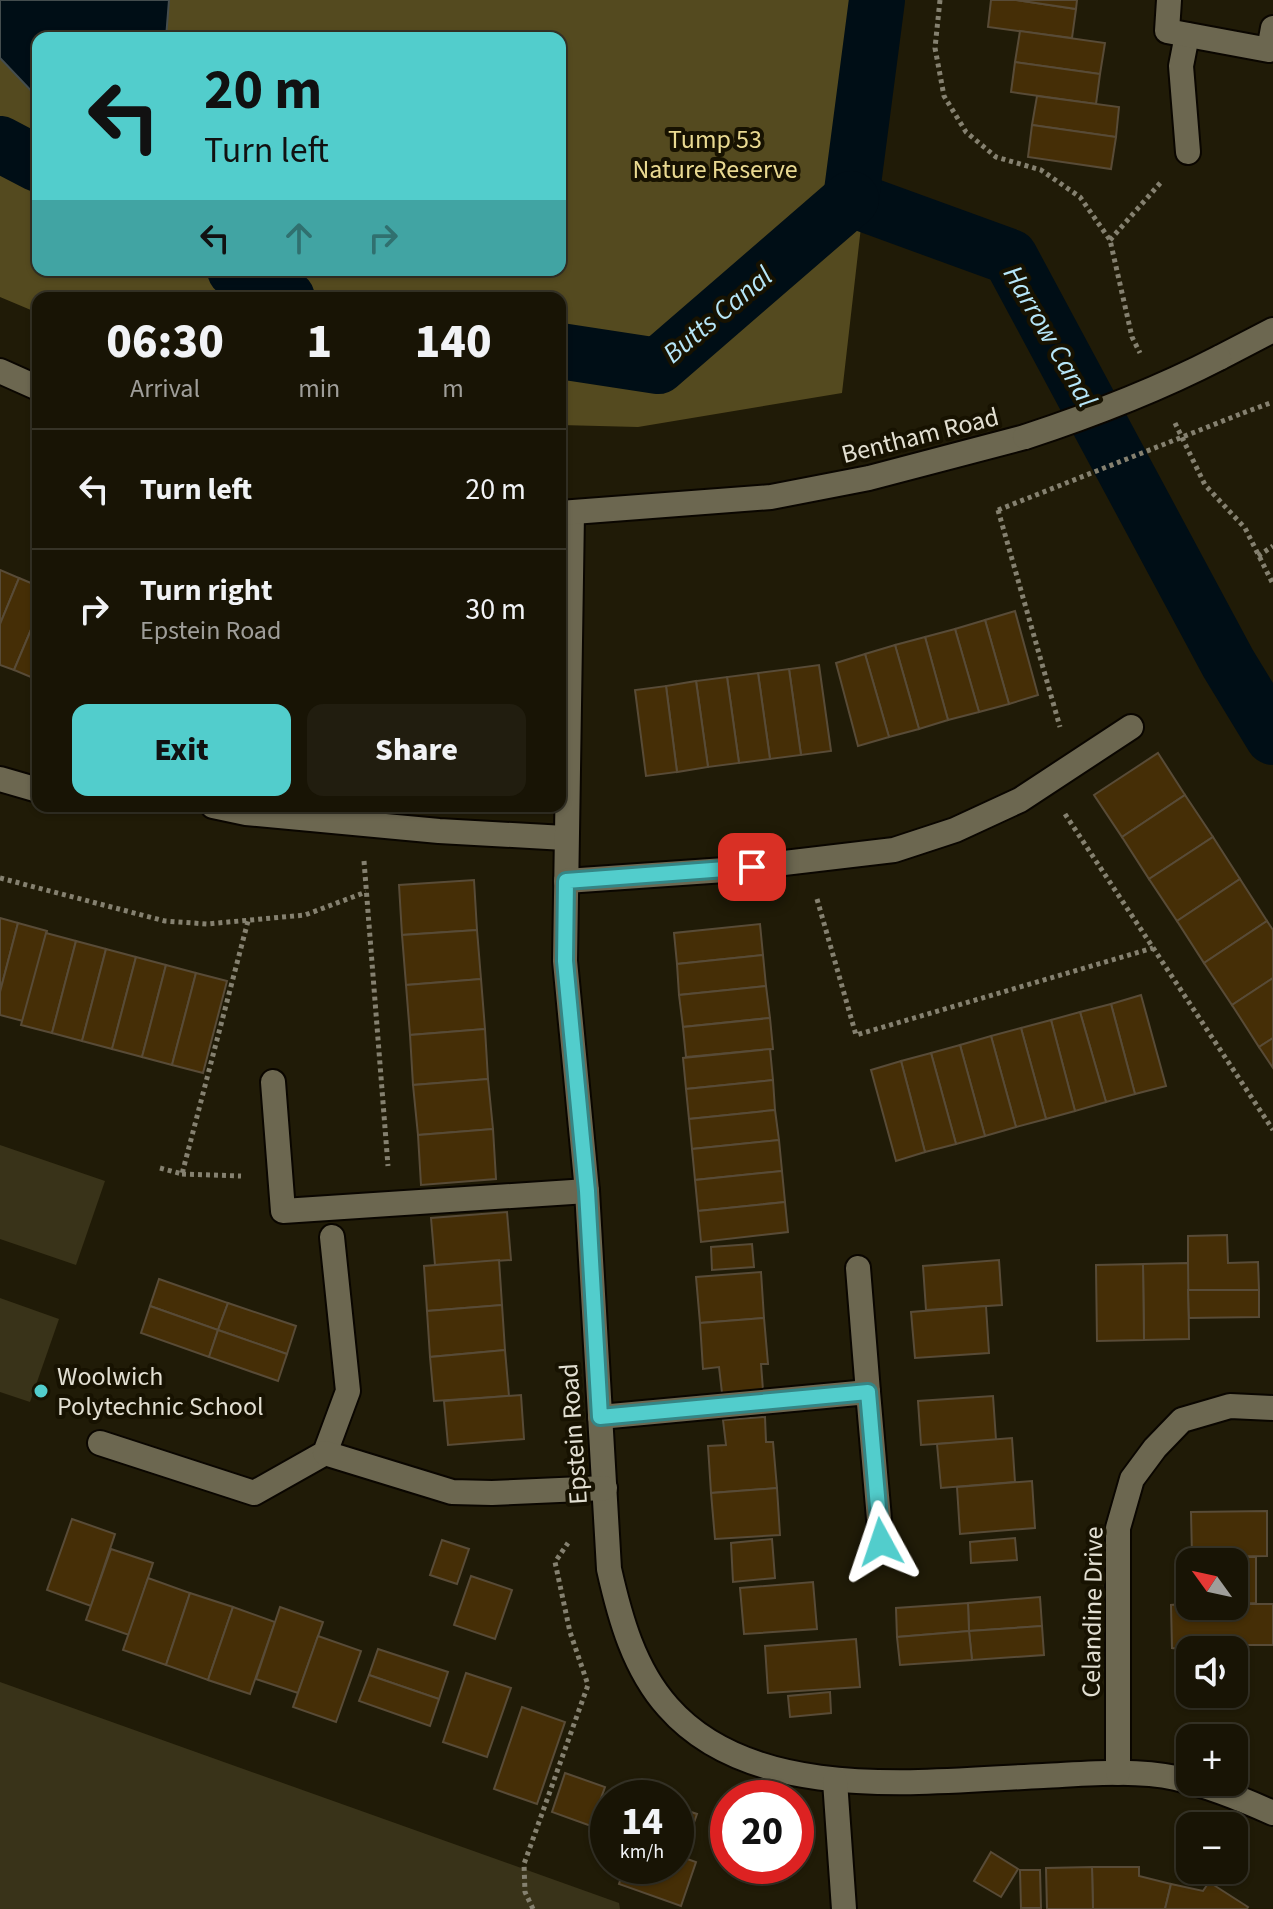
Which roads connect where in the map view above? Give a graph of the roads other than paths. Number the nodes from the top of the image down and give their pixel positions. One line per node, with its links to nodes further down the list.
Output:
1 (1169, 0): 3 (street)
2 (1273, 28): 3 (street)
3 (1187, 35): 4 (street)
4 (1188, 152)
5 (1273, 330): 8 (street, Bentham Road, bridge)
6 (0, 371): 7 (street)
7 (32, 385)
8 (566, 513)
9 (1131, 727): 15 (street)
10 (0, 779): 11 (street)
11 (32, 788)
12 (241, 812): 14 (street)
13 (565, 812): 14 (street, Epstein Road)
14 (565, 838): 15 (street, Epstein Road)
15 (566, 881): 17 (street, Epstein Road)
16 (273, 1082): 17 (street)
17 (587, 1191): 22 (street, Epstein Road)
18 (332, 1237): 24 (street)
19 (858, 1268): 20 (street)
20 (868, 1392): 22 (street); 26 (street)
21 (1273, 1408): 27 (street, Celandine Drive)
22 (600, 1417): 25 (street, Epstein Road)
23 (100, 1443): 24 (street)
24 (325, 1453): 25 (street)
25 (605, 1488): 28 (street, Epstein Road)
26 (881, 1542)
27 (1118, 1773): 28 (street, Epstein Road); 29 (street, Epstein Road)
28 (835, 1781): 30 (street)
29 (1273, 1813)
30 (844, 1909)

